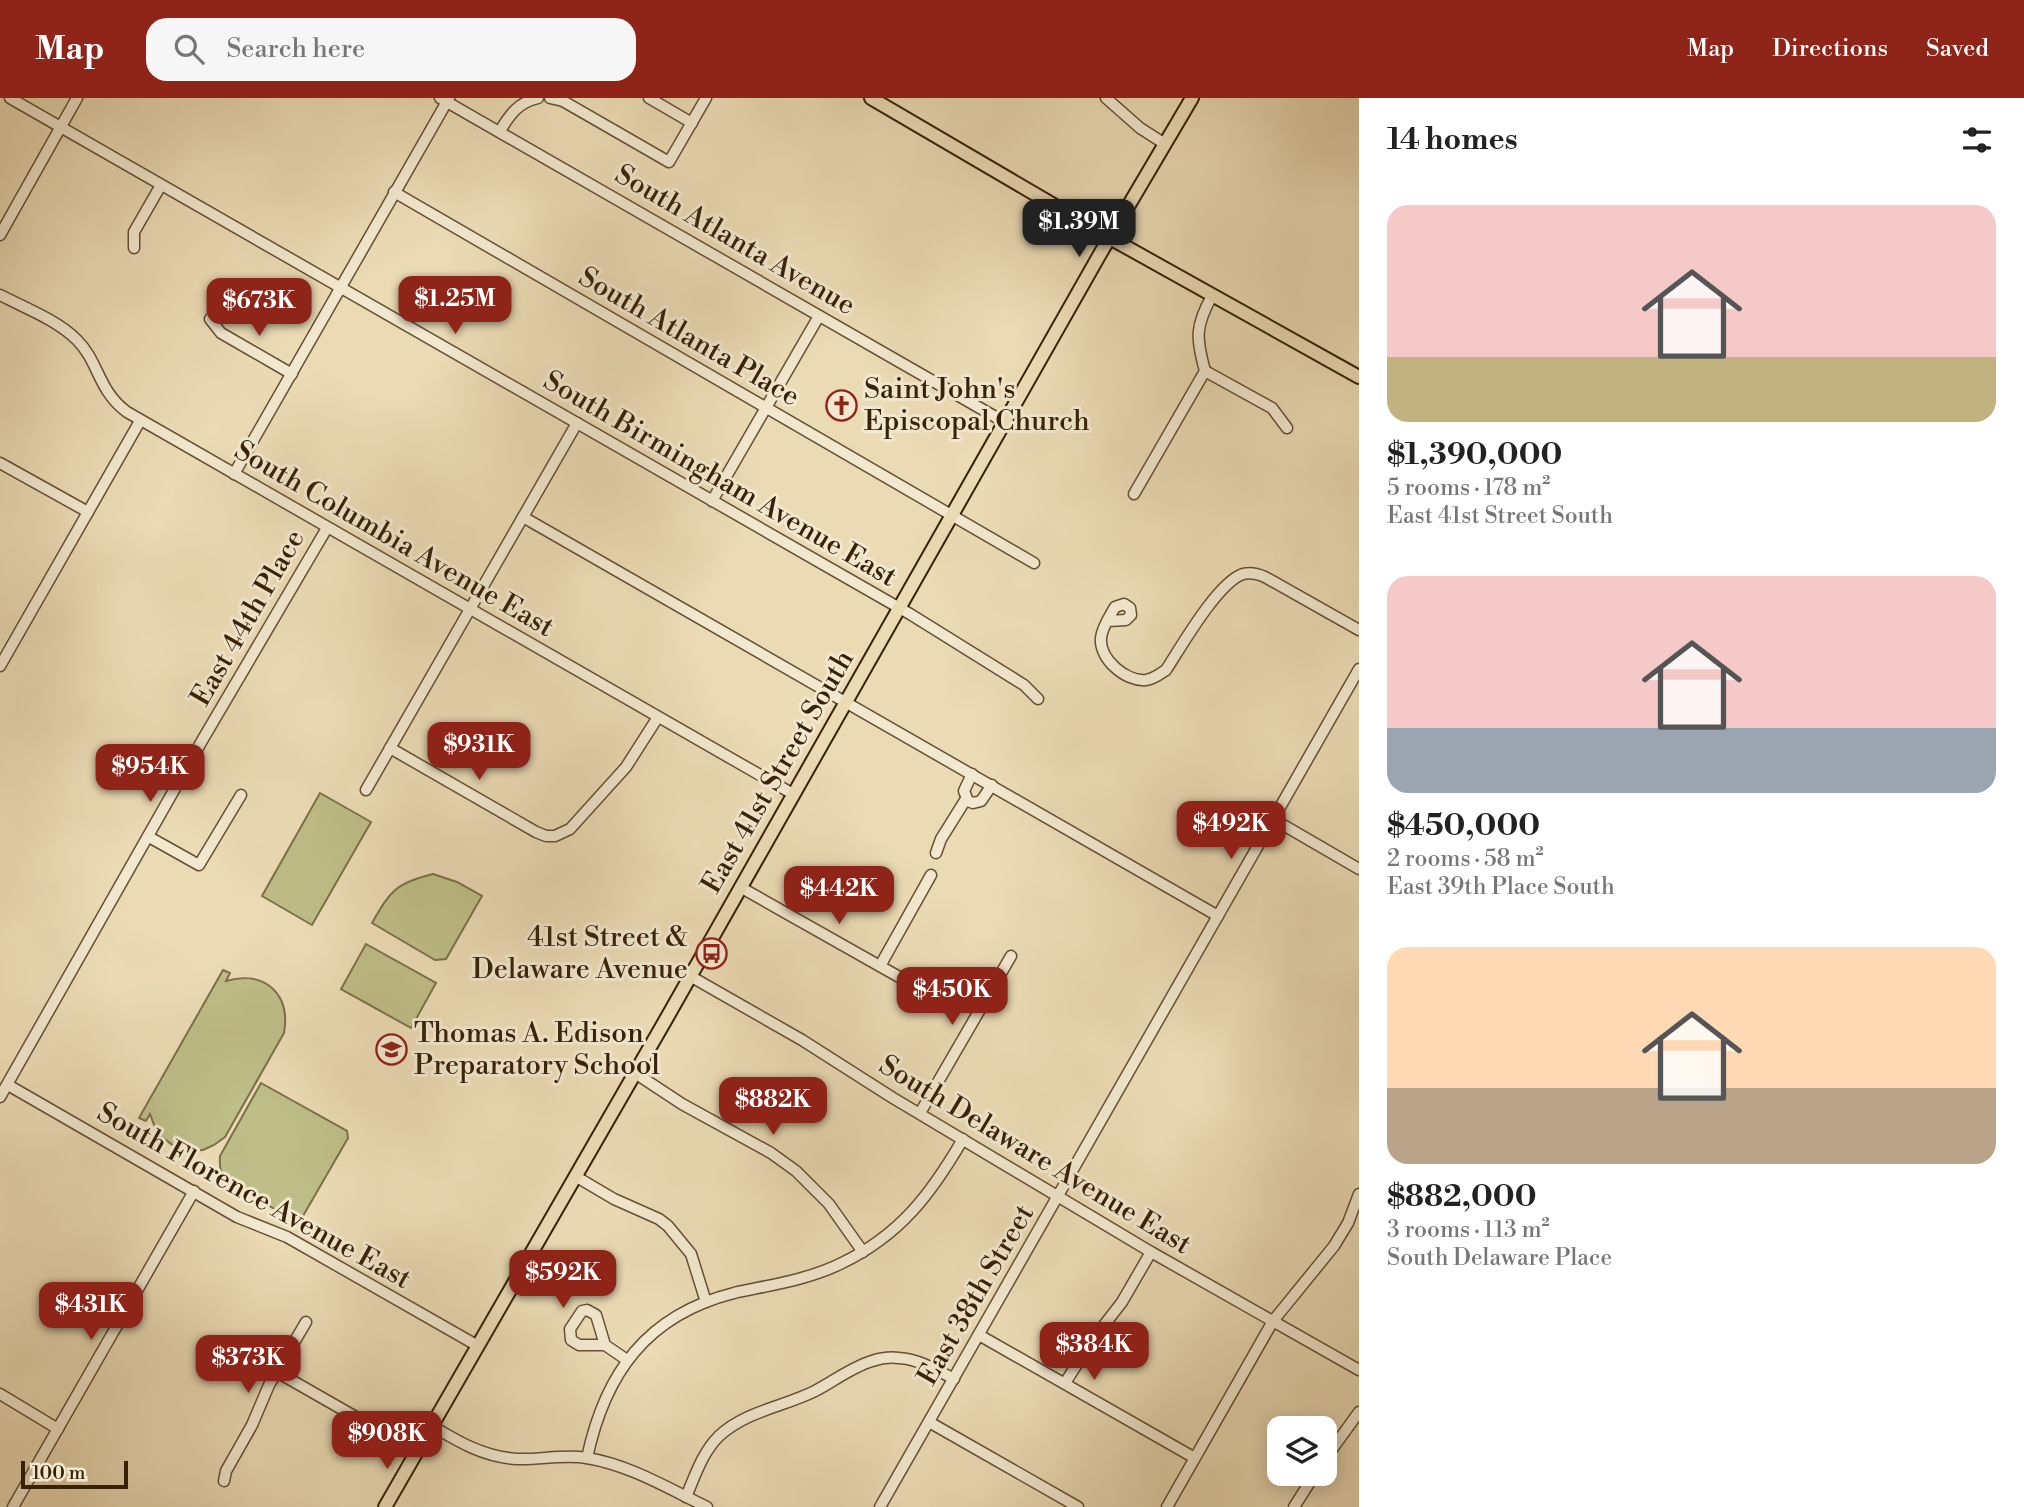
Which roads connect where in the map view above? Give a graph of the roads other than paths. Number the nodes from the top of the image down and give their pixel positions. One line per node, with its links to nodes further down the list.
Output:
1 (10, 98): 13 (street, South Birmingham Avenue East)
2 (77, 98): 13 (street)
3 (538, 98): 14 (street)
4 (550, 98): 11 (street)
5 (649, 98): 12 (street)
6 (706, 98): 12 (street)
7 (871, 98): 19 (main road)
8 (1107, 98): 15 (street)
9 (1192, 98): 15 (main road, East 41st Street South)
10 (445, 99): 14 (street, South Atlanta Avenue); 17 (street)
11 (564, 99): 12 (street)
12 (692, 122)
13 (60, 128): 16 (street, South Birmingham Avenue East); 18 (street)
14 (500, 131): 24 (street, South Atlanta Avenue)
15 (1165, 144): 19 (main road, East 41st Street South)
16 (161, 185): 20 (street); 21 (street, South Birmingham Avenue East)
17 (394, 192): 21 (street); 29 (street, South Atlanta Place)
18 (0, 235)
19 (1110, 238): 23 (main road); 31 (main road, East 41st Street South)
20 (134, 248)
21 (340, 288): 27 (street); 32 (street, South Birmingham Avenue East)
22 (0, 295): 30 (street, South Columbia Avenue East)
23 (1212, 296): 26 (street); 28 (main road)
24 (819, 316): 29 (street); 31 (street, South Atlanta Avenue)
25 (210, 319): 27 (street)
26 (1205, 371): 33 (street); 36 (street)
27 (292, 374): 35 (street)
28 (1359, 377)
29 (766, 408): 37 (street); 39 (street, South Atlanta Place)
30 (140, 421): 35 (street, South Columbia Avenue East); 38 (street)
31 (1006, 422): 39 (main road, East 41st Street South)
32 (577, 423): 37 (street, South Birmingham Avenue East); 40 (street)
33 (1287, 428)
34 (0, 463): 38 (street)
35 (234, 474): 41 (street, South Columbia Avenue East)
36 (1134, 494)
37 (712, 501): 44 (street, South Birmingham Avenue East)
38 (88, 512): 47 (street)
39 (952, 516): 42 (street, South Atlanta Place); 44 (main road, East 41st Street South)
40 (523, 517): 43 (street); 51 (street)
41 (327, 527): 43 (street, South Columbia Avenue East); 61 (street, East 44th Place)
42 (1034, 563)
43 (469, 608): 52 (street, South Columbia Avenue East); 53 (street)
44 (899, 608): 50 (street, South Birmingham Avenue East); 51 (main road, East 41st Street South)
45 (1108, 621): 46 (street)
46 (1359, 630)
47 (0, 666)
48 (1359, 669): 49 (street, East 38th Street)
49 (1355, 687): 60 (street, East 38th Street)
50 (1038, 699)
51 (845, 702): 54 (street); 57 (main road, East 41st Street South)
52 (658, 717): 53 (street); 57 (street, South Columbia Avenue East)
53 (390, 748): 56 (street)
54 (972, 774): 55 (street); 59 (street)
55 (992, 785): 59 (street); 66 (street)
56 (366, 790)
57 (793, 794): 65 (main road, East 41st Street South)
58 (241, 795): 61 (street)
59 (966, 799): 62 (street)
60 (1273, 819): 63 (street); 66 (street, East 38th Street)
61 (149, 837): 72 (street, East 44th Place)
62 (936, 853)
63 (1359, 869)
64 (931, 875): 68 (street)
65 (740, 887): 68 (street); 69 (main road, East 41st Street South)
66 (1218, 915): 79 (street, East 38th Street)
67 (1011, 956): 74 (street)
68 (880, 966): 70 (street)
69 (690, 976): 71 (main road, East 41st Street South); 74 (street, South Delaware Avenue East)
70 (924, 991)
71 (635, 1073): 76 (main road, East 41st Street South); 80 (street)
72 (8, 1085): 73 (street, East 44th Place); 77 (street, South Florence Avenue East)
73 (0, 1097)
74 (920, 1113): 75 (street, South Delaware Avenue East)
75 (963, 1139): 79 (street, South Delaware Avenue East); 80 (street)
76 (576, 1176): 82 (street); 87 (main road, East 41st Street South)
77 (194, 1191): 87 (street, South Florence Avenue East); 97 (street)
78 (1359, 1194): 83 (street)
79 (1059, 1196): 81 (street, South Delaware Avenue East); 85 (street, East 38th Street)
80 (863, 1252): 82 (street)
81 (1151, 1252): 83 (street, South Delaware Avenue East); 92 (street)
82 (706, 1302): 88 (street)
83 (1273, 1321): 89 (street, South Delaware Avenue East); 100 (street)
84 (306, 1322): 90 (street)
85 (979, 1335): 91 (street, East 38th Street); 92 (street)
86 (605, 1345): 88 (street)
87 (478, 1346): 96 (main road, East 41st Street South)
88 (627, 1360): 101 (street)
89 (1359, 1370)
90 (277, 1372): 99 (street); 102 (street)
91 (954, 1379): 95 (street, East 38th Street); 104 (street)
92 (1065, 1383): 100 (street)
93 (0, 1394): 97 (street)
94 (1359, 1412): 98 (street)
95 (929, 1422): 108 (street, East 38th Street); 109 (street)
96 (432, 1426): 99 (main road, East 41st Street South); 101 (street)
97 (58, 1429): 105 (street)
98 (1337, 1442)
99 (417, 1452): 106 (main road, East 41st Street South)
100 (1193, 1457): 110 (street)
101 (587, 1458): 104 (street)
102 (224, 1481)
103 (1307, 1486): 111 (street)
104 (686, 1497): 107 (street)
105 (13, 1507)
106 (385, 1507)
107 (707, 1507)
108 (880, 1507)
109 (1078, 1507)
110 (1167, 1507)
111 (1294, 1507)

